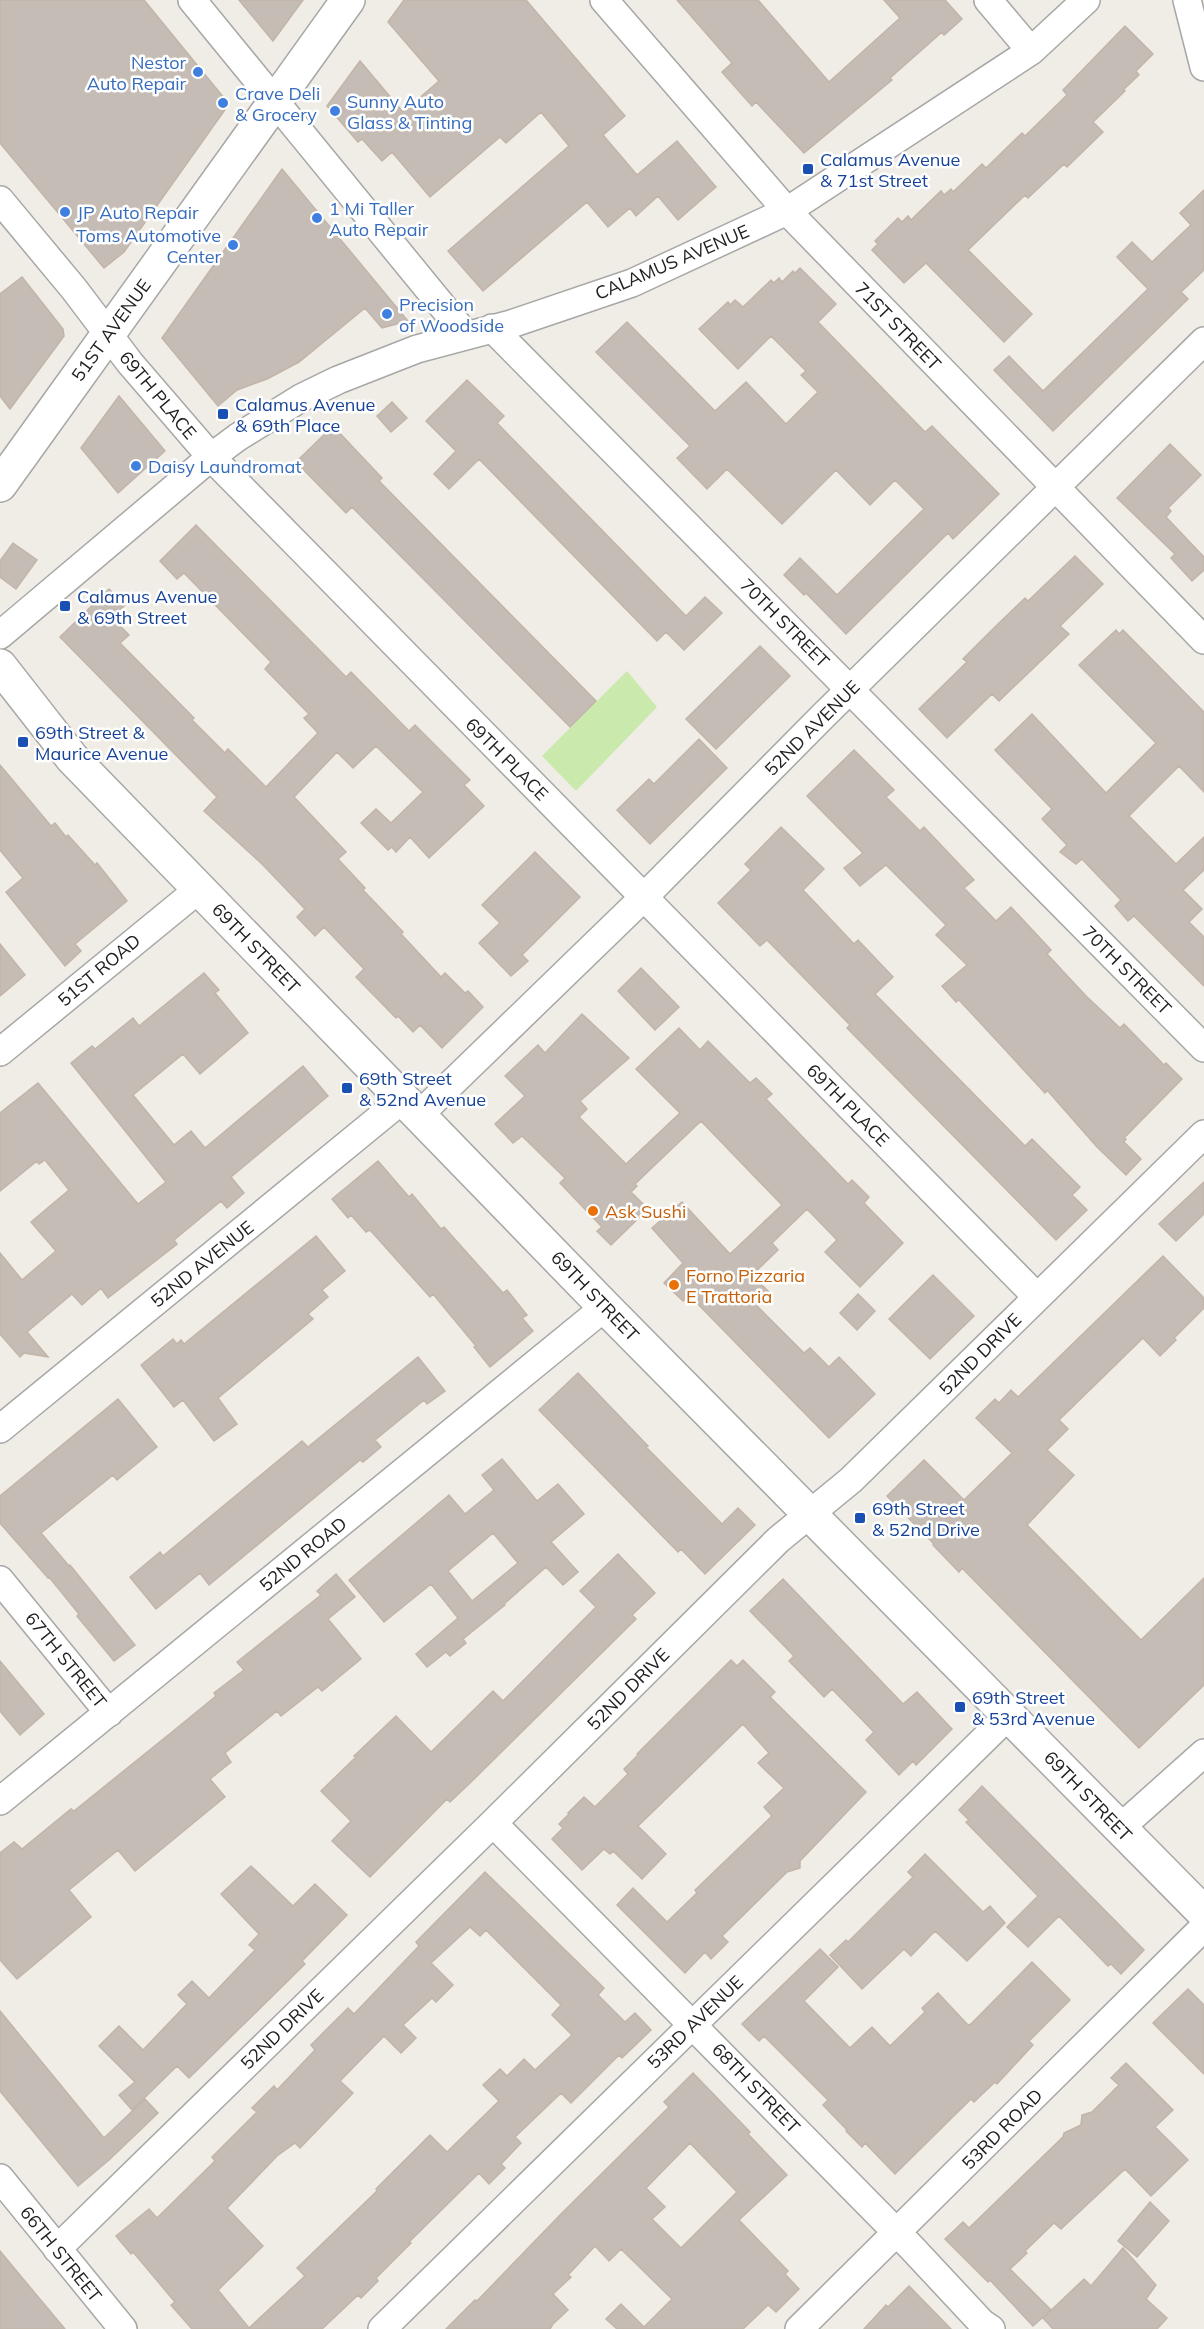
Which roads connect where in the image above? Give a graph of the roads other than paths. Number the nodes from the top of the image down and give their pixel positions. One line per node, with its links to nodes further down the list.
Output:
1 (192, 0): 9 (street)
2 (348, 0): 9 (street, 51ST AVENUE)
3 (604, 0): 11 (street, 71ST STREET)
4 (988, 0): 7 (street)
5 (1086, 0): 7 (street, CALAMUS AVENUE)
6 (1187, 0): 8 (street)
7 (1031, 51): 11 (street, CALAMUS AVENUE)
8 (1204, 67)
9 (275, 101): 13 (street, 51ST AVENUE); 14 (street)
10 (0, 200): 13 (street, 69TH PLACE)
11 (787, 211): 12 (street, CALAMUS AVENUE); 18 (street, 71ST STREET)
12 (492, 328): 14 (street, CALAMUS AVENUE); 22 (street, 70TH STREET)
13 (108, 335): 16 (street, 69TH PLACE); 17 (street, 51ST AVENUE)
14 (466, 335): 16 (street, CALAMUS AVENUE)
15 (1204, 340): 18 (street, 52ND AVENUE)
16 (211, 458): 19 (street, CALAMUS AVENUE); 24 (street, 69TH PLACE)
17 (0, 485)
18 (1055, 488): 20 (street, 71ST STREET); 22 (street, 52ND AVENUE)
19 (0, 635)
20 (1204, 640)
21 (0, 666): 23 (street, 69TH STREET)
22 (851, 690): 24 (street, 52ND AVENUE); 25 (street, 70TH STREET)
23 (199, 889): 26 (street, 51ST ROAD); 27 (street, 69TH STREET)
24 (643, 897): 27 (street, 52ND AVENUE); 29 (street, 69TH PLACE)
25 (1204, 1048)
26 (0, 1052)
27 (411, 1107): 30 (street, 69TH STREET); 31 (street, 52ND AVENUE)
28 (1204, 1134): 29 (street, 52ND DRIVE)
29 (1037, 1297): 32 (street, 52ND DRIVE)
30 (605, 1307): 32 (street, 69TH STREET); 34 (street, 52ND ROAD)
31 (0, 1429)
32 (812, 1514): 35 (street, 69TH STREET); 38 (street, 52ND DRIVE)
33 (0, 1580): 34 (street, 67TH STREET)
34 (108, 1713): 37 (street, 52ND ROAD)
35 (1009, 1715): 39 (street, 69TH STREET); 42 (street, 53RD AVENUE)
36 (1204, 1753): 39 (street)
37 (0, 1801)
38 (494, 1822): 42 (street, 68TH STREET); 45 (street, 52ND DRIVE)
39 (1120, 1828): 40 (street, 69TH STREET)
40 (1204, 1913)
41 (1204, 1927): 44 (street, 53RD ROAD)
42 (693, 2024): 44 (street, 68TH STREET); 47 (street, 53RD AVENUE)
43 (0, 2178): 45 (street, 66TH STREET)
44 (898, 2233): 48 (street, 53RD ROAD); 49 (street, 68TH STREET)
45 (57, 2249): 46 (street, 66TH STREET)
46 (123, 2329)
47 (382, 2329)
48 (799, 2329)
49 (991, 2329)

